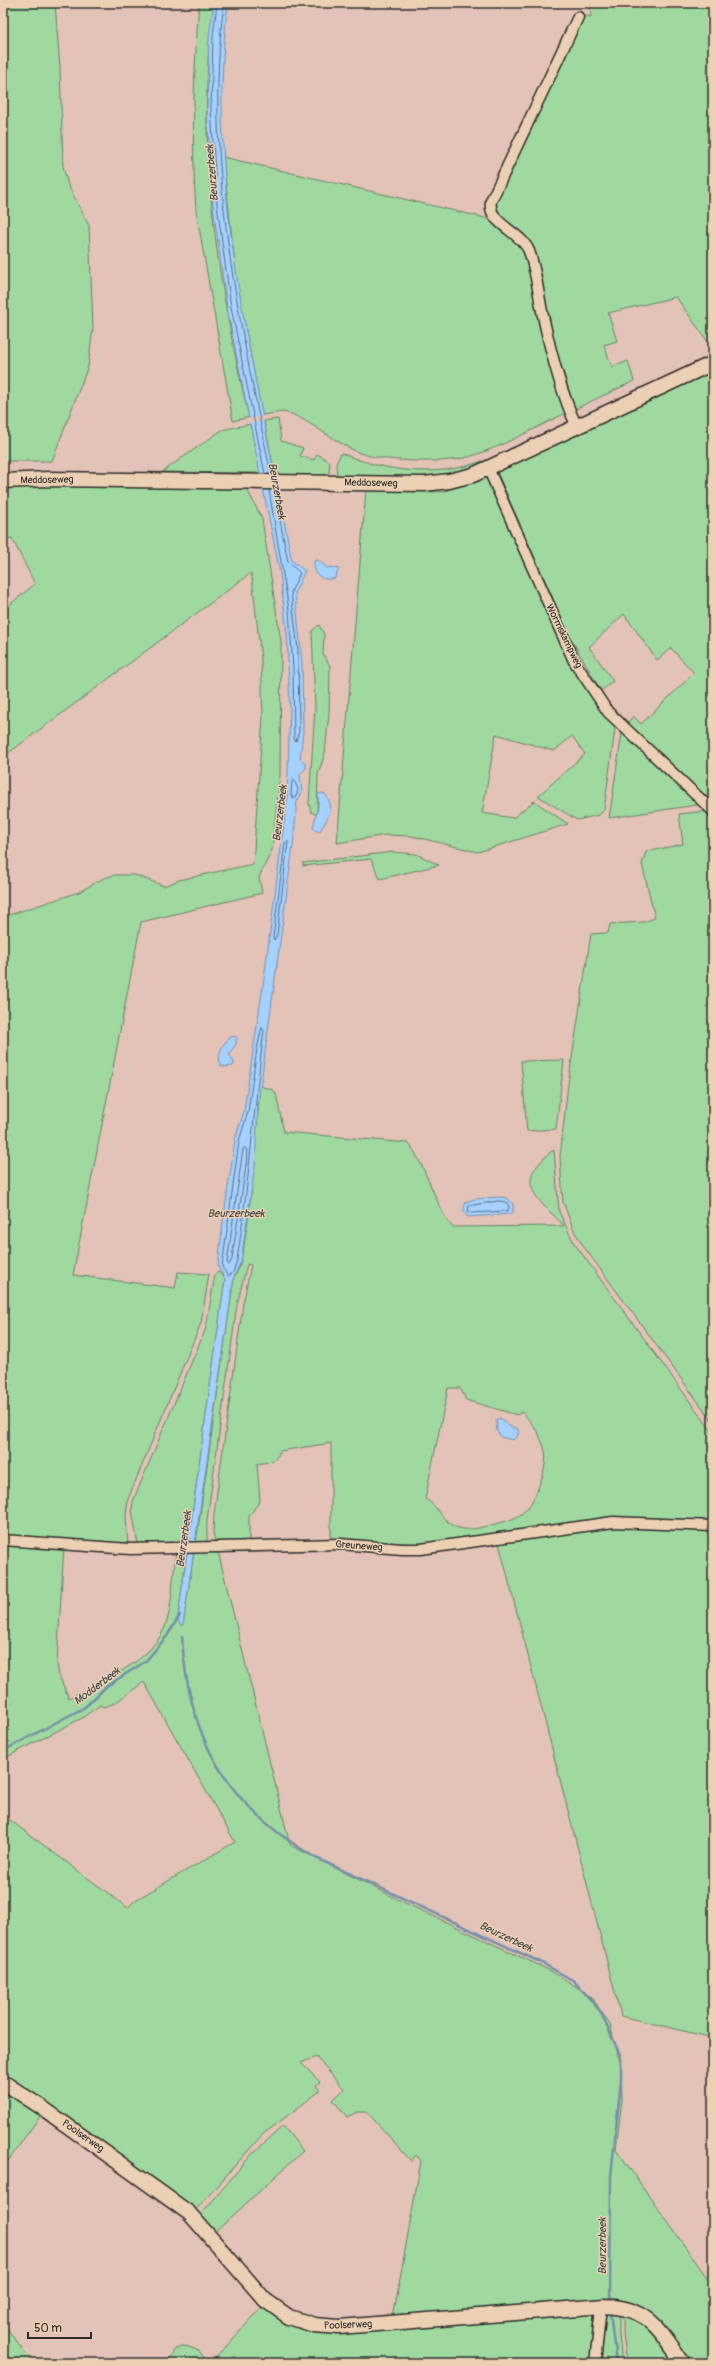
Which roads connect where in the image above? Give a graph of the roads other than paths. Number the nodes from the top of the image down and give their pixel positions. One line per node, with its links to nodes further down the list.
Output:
1 (578, 17): 3 (street)
2 (713, 363): 3 (street, Meddoseweg)
3 (576, 427): 4 (street, Meddoseweg)
4 (488, 468): 5 (street, Meddoseweg); 6 (street, Wormskampweg)
5 (3, 481)
6 (713, 811)
7 (713, 1526): 8 (street, Greuneweg)
8 (3, 1540)
9 (3, 2082): 10 (street, Poolserweg)
10 (607, 2307): 11 (street); 12 (street, Poolserweg)
11 (595, 2363)
12 (683, 2363)

